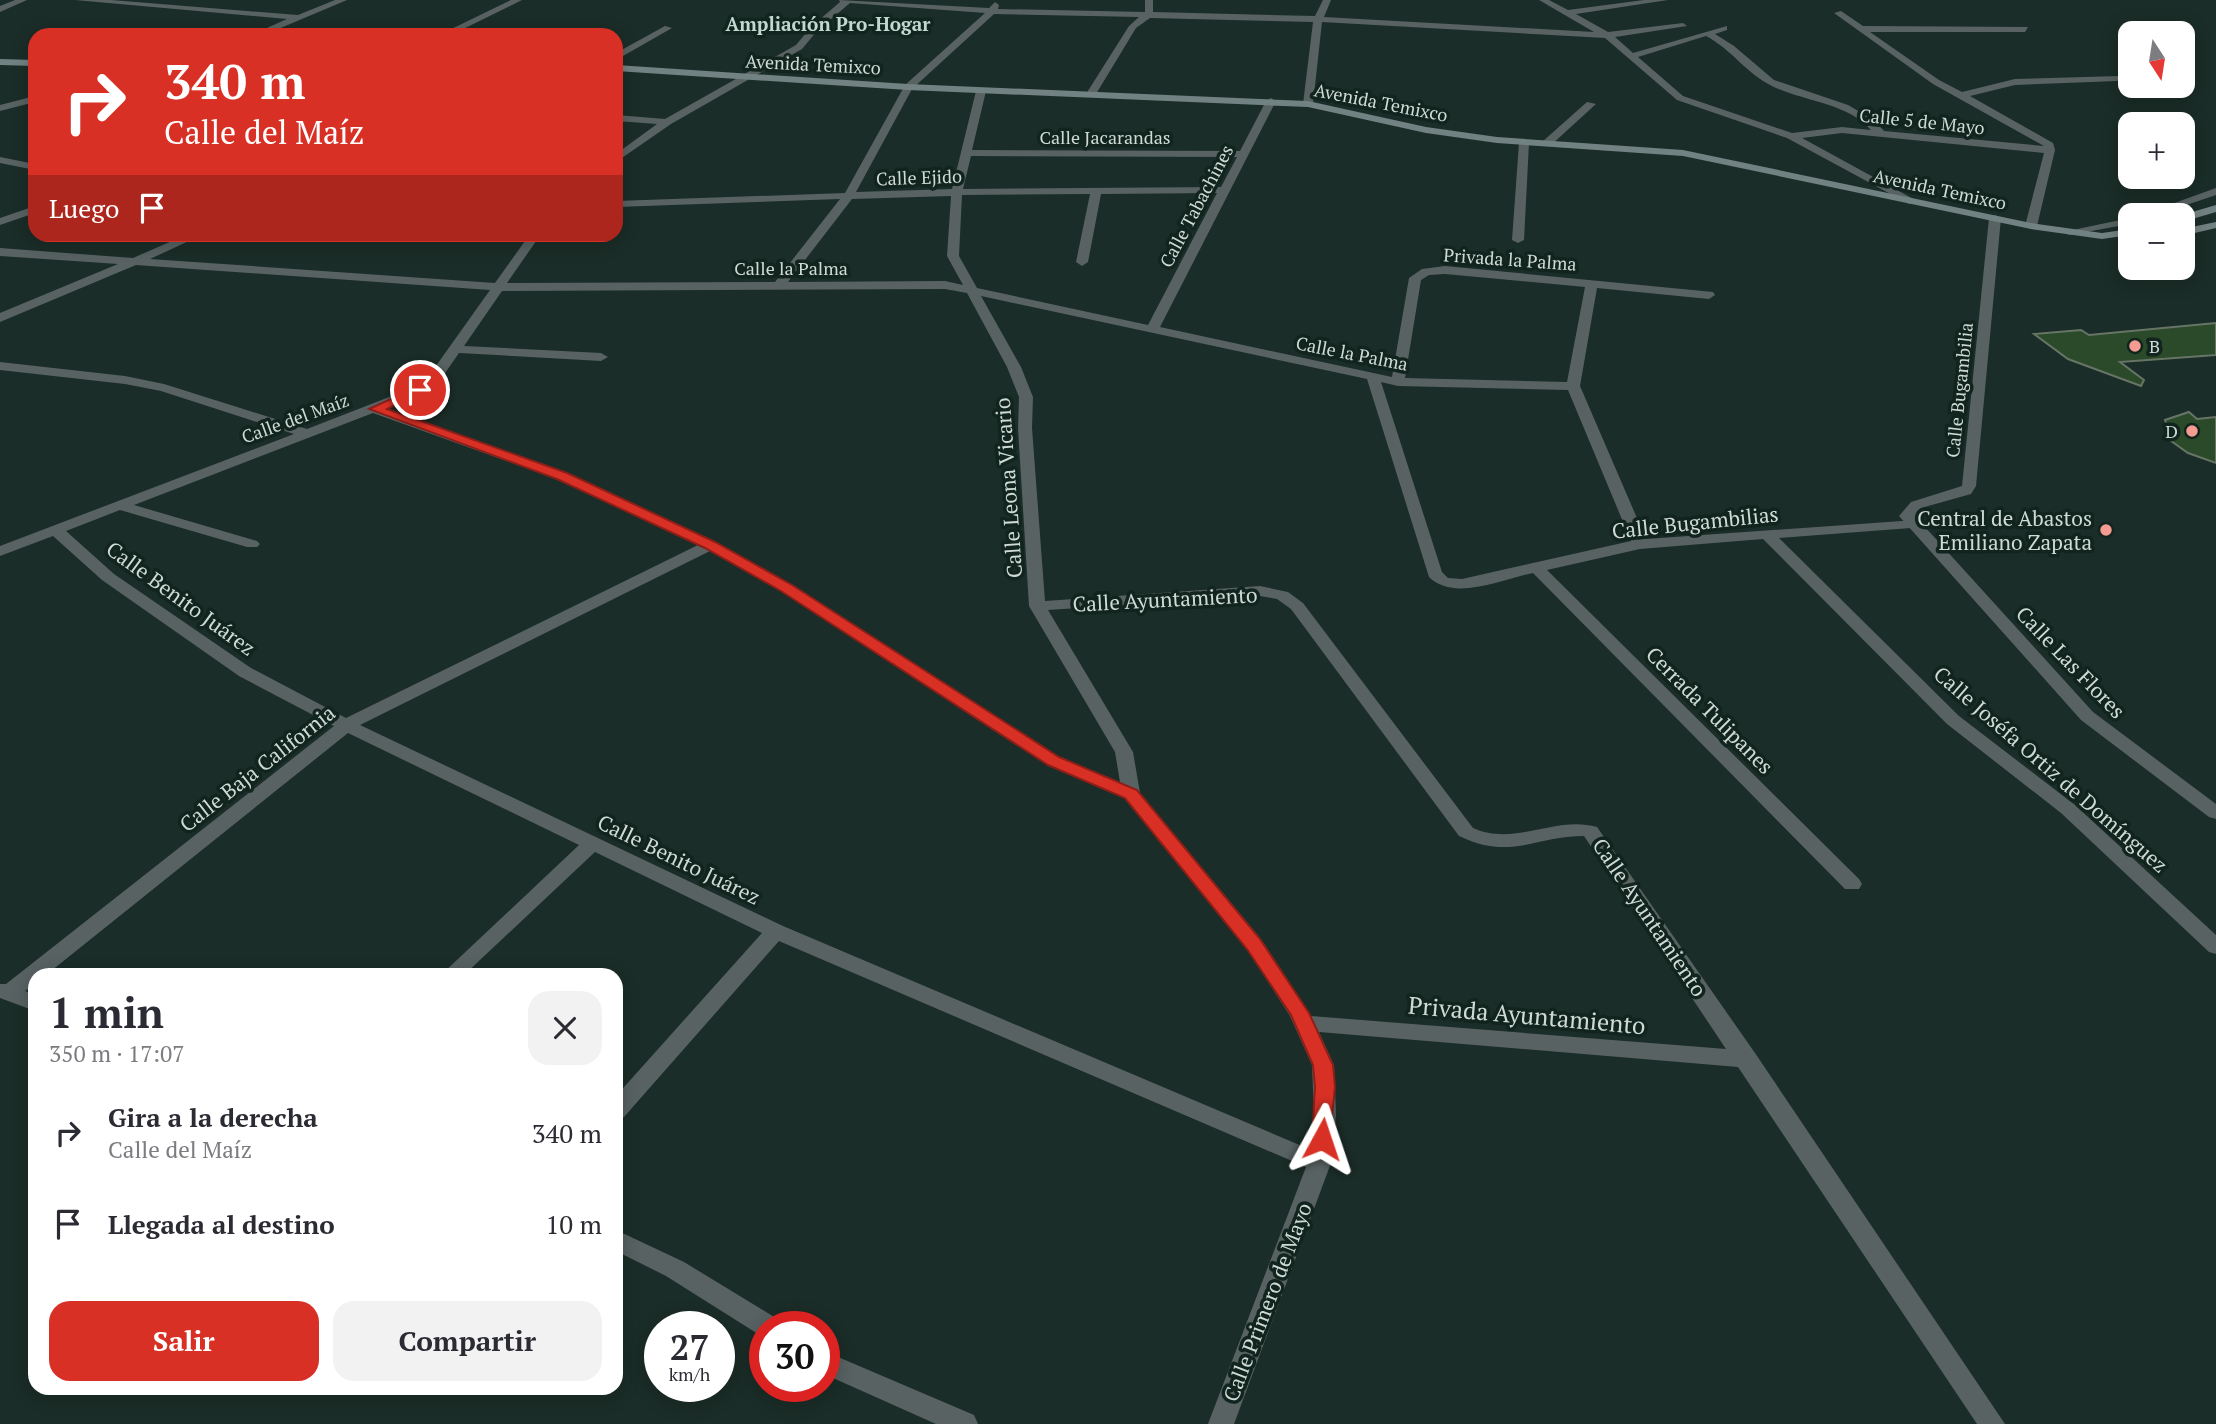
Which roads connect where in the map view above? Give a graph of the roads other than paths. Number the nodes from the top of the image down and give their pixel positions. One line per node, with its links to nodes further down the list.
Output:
1 (23, 0): 11 (street)
2 (79, 0): 16 (street)
3 (343, 0): 16 (street)
4 (518, 0): 21 (street)
5 (846, 0): 12 (street); 32 (street)
6 (997, 0): 12 (street)
7 (1149, 0): 15 (street)
8 (1327, 0): 17 (street)
9 (1543, 0): 13 (street, Calle 5 de Mayo)
10 (1664, 0): 13 (street)
11 (0, 9)
12 (992, 11): 15 (street); 34 (street)
13 (1566, 13): 26 (street, Calle 5 de Mayo)
14 (1838, 13): 23 (street)
15 (1149, 14): 17 (street); 36 (street)
16 (301, 18): 20 (street)
17 (1318, 19): 26 (street); 40 (street)
18 (1683, 26): 26 (street)
19 (1724, 27): 25 (street)
20 (275, 28)
21 (459, 28)
22 (668, 29): 27 (street)
23 (1861, 29): 24 (street); 37 (street)
24 (2025, 29)
25 (1706, 33): 28 (street); 45 (street)
26 (1607, 35): 28 (street, Calle 5 de Mayo)
27 (623, 53)
28 (1633, 57): 46 (street, Calle 5 de Mayo)
29 (0, 62): 30 (main road)
30 (28, 63)
31 (623, 69): 32 (main road, Avenida Temixco)
32 (743, 78): 34 (main road, Avenida Temixco); 44 (street)
33 (2118, 78): 37 (street)
34 (908, 87): 35 (main road, Avenida Temixco); 59 (street)
35 (981, 91): 36 (main road, Avenida Temixco); 50 (street, Calle Leona Vicario)
36 (1091, 94): 38 (main road, Avenida Temixco)
37 (1960, 96): 49 (street)
38 (1271, 101): 40 (main road, Avenida Temixco); 52 (street, Calle Tabachines)
39 (28, 102): 42 (street)
40 (1308, 104): 47 (main road, Avenida Temixco)
41 (1591, 104): 48 (street)
42 (0, 108)
43 (623, 119): 44 (street)
44 (667, 122): 51 (street)
45 (1881, 134): 46 (street, Calle 5 de Mayo); 49 (street, Calle 5 de Mayo)
46 (1791, 136): 60 (street, Calle 5 de Mayo)
47 (1524, 143): 48 (main road, Avenida Temixco); 76 (street)
48 (1546, 145): 60 (main road, Avenida Temixco)
49 (2050, 150): 70 (street)
50 (965, 153): 52 (street, Calle Jacarandas); 58 (street, Calle Leona Vicario)
51 (623, 154)
52 (1244, 154): 55 (street, Calle Tabachines)
53 (0, 160): 54 (street)
54 (28, 166)
55 (1223, 190): 56 (street, Calle Ejido); 88 (street, Calle Tabachines)
56 (1096, 191): 58 (street, Calle Ejido); 81 (street)
57 (2216, 191): 61 (street)
58 (957, 192): 59 (street, Calle Ejido); 85 (street, Calle Leona Vicario)
59 (848, 197): 62 (street, Calle Ejido); 83 (street)
60 (1913, 202): 66 (main road, Avenida Temixco)
61 (2182, 203)
62 (623, 204)
63 (2216, 208): 65 (main road)
64 (28, 212): 67 (street)
65 (2195, 215)
66 (1995, 218): 70 (main road, Avenida Temixco); 98 (street, Calle Bugambilia)
67 (0, 222)
68 (2118, 223): 72 (street)
69 (2216, 225): 71 (main road)
70 (2031, 226): 72 (main road, Avenida Temixco)
71 (2195, 230)
72 (2069, 232): 74 (main road, Avenida Temixco)
73 (2118, 234): 74 (main road, Avenida Temixco)
74 (2102, 236): 75 (main road)
75 (2118, 237)
76 (1518, 240)
77 (181, 242): 80 (street)
78 (531, 242): 84 (street, Calle del Maíz)
79 (0, 252): 80 (street, Calle la Palma)
80 (137, 261): 84 (street, Calle la Palma); 87 (street)
81 (1082, 262)
82 (1592, 283): 86 (street, Privada la Palma); 93 (street, Privada la Palma); 94 (street)
83 (779, 285): 84 (street, Calle la Palma); 85 (street, Calle la Palma)
84 (501, 287): 89 (street, Calle del Maíz)
85 (970, 289): 88 (street, Calle la Palma); 106 (street, Calle Leona Vicario)
86 (1709, 295)
87 (0, 318)
88 (1153, 328): 92 (street, Calle la Palma)
89 (455, 349): 90 (street); 95 (street, Calle del Maíz)
90 (601, 357)
91 (0, 366): 96 (street)
92 (1373, 377): 93 (street, Calle la Palma); 105 (street, Calle Bugambilias)
93 (1398, 382): 94 (street, Calle la Palma)
94 (1573, 386): 102 (street)
95 (375, 409): 96 (street, Calle del Maíz); 103 (street, Calle Primero de Mayo)
96 (306, 433): 97 (street, Calle del Maíz)
97 (122, 506): 99 (street, Calle del Maíz); 101 (street)
98 (1911, 523): 100 (street, Calle Bugambilias); 109 (street, Calle Las Flores)
99 (55, 530): 104 (street, Calle del Maíz); 107 (street, Calle Benito Juárez)
100 (1768, 535): 102 (street, Calle Bugambilias); 113 (street, Calle Joséfa Ortiz de Domínguez)
101 (252, 544)
102 (1640, 544): 105 (street, Calle Bugambilias)
103 (710, 545): 107 (street, Calle Baja California); 108 (street, Calle Primero de Mayo)
104 (0, 551)
105 (1536, 567): 111 (street, Cerrada Tulipanes)
106 (1037, 606): 108 (street, Calle Leona Vicario); 120 (street, Calle Ayuntamiento)
107 (345, 725): 110 (street, Calle Benito Juárez); 114 (street, Calle Baja California)
108 (1131, 794): 119 (street, Calle Primero de Mayo)
109 (2216, 813)
110 (593, 843): 112 (street, Calle Benito Juárez); 115 (street)
111 (1852, 884)
112 (776, 931): 121 (street); 122 (street, Calle Benito Juárez)
113 (2216, 947)
114 (35, 968)
115 (459, 968)
116 (28, 973): 117 (street, Calle Baja California)
117 (4, 992): 118 (street)
118 (28, 1001)
119 (1304, 1023): 120 (street, Privada Ayuntamiento); 122 (street, Calle Primero de Mayo)
120 (1747, 1059): 128 (street, Calle Ayuntamiento)
121 (623, 1103)
122 (1319, 1163): 127 (street, Calle Primero de Mayo)
123 (623, 1243): 124 (street)
124 (749, 1315)
125 (840, 1369): 126 (street)
126 (965, 1424)
127 (1221, 1424)
128 (1992, 1424)

